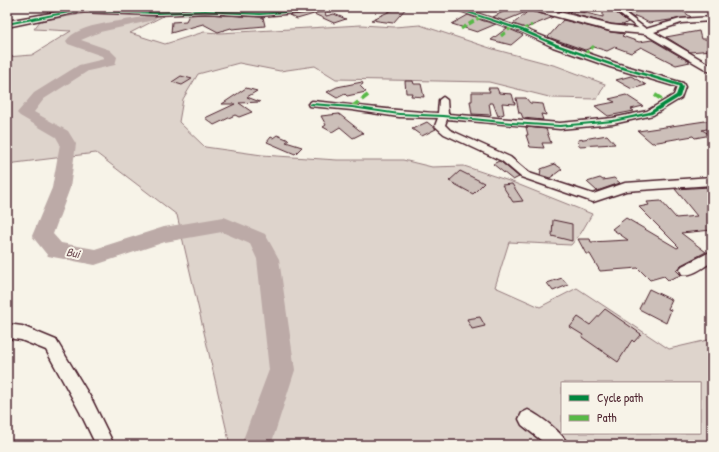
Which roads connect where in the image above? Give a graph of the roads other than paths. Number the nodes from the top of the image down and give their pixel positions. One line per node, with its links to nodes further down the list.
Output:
1 (346, 7): 6 (street)
2 (452, 7): 11 (street)
3 (530, 7): 7 (street)
4 (613, 7): 7 (street)
5 (712, 19): 7 (street)
6 (7, 24)
7 (648, 32): 8 (street)
8 (712, 70)
9 (443, 100): 11 (street)
10 (312, 104): 11 (street)
11 (443, 116): 12 (street)
12 (712, 181)
13 (712, 256): 14 (street)
14 (687, 270)
15 (7, 331): 17 (street)
16 (528, 419): 18 (street)
17 (105, 445)
18 (559, 445)

